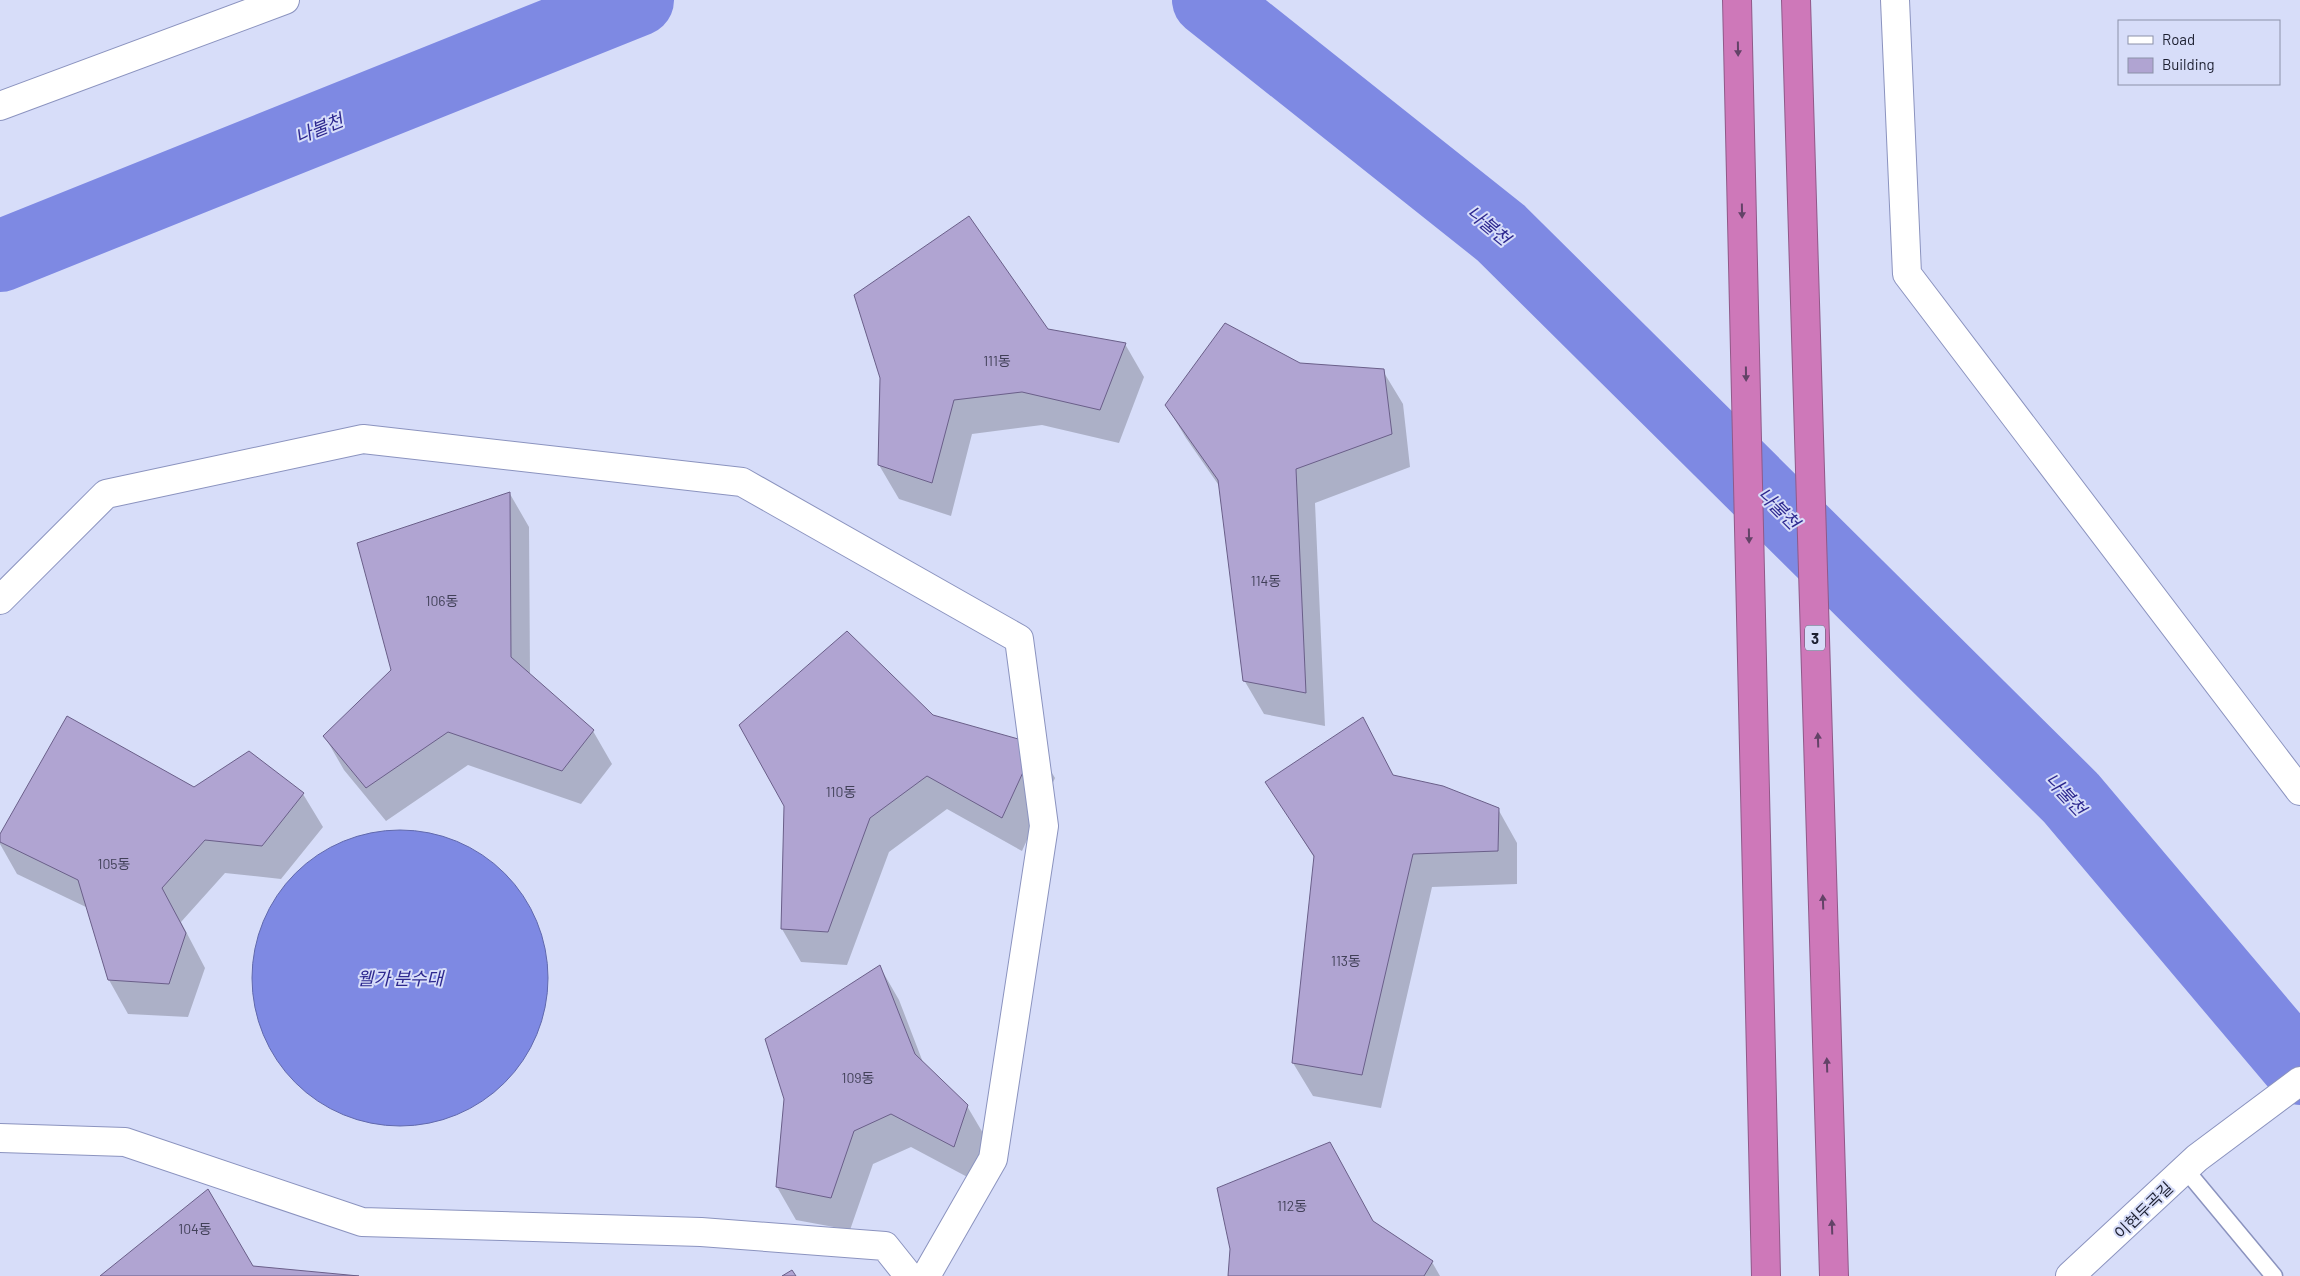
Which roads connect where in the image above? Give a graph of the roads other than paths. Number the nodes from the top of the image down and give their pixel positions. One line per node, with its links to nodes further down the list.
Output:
1 (285, 0): 5 (street)
2 (1737, 0): 11 (highway, one-way to 11)
3 (1796, 0): 17 (highway, 3, one-way to 3)
4 (1895, 0): 7 (street)
5 (0, 106)
6 (0, 600): 14 (street)
7 (2300, 791)
8 (2300, 1081): 10 (street, 이현두곡길)
9 (0, 1138): 13 (street)
10 (2191, 1164): 12 (street, 이현두곡길); 18 (lane)
11 (1766, 1243): 15 (highway); 16 (highway)
12 (2084, 1271)
13 (909, 1276)
14 (926, 1276)
15 (1749, 1276)
16 (1766, 1276)
17 (1834, 1276)
18 (2274, 1276)

